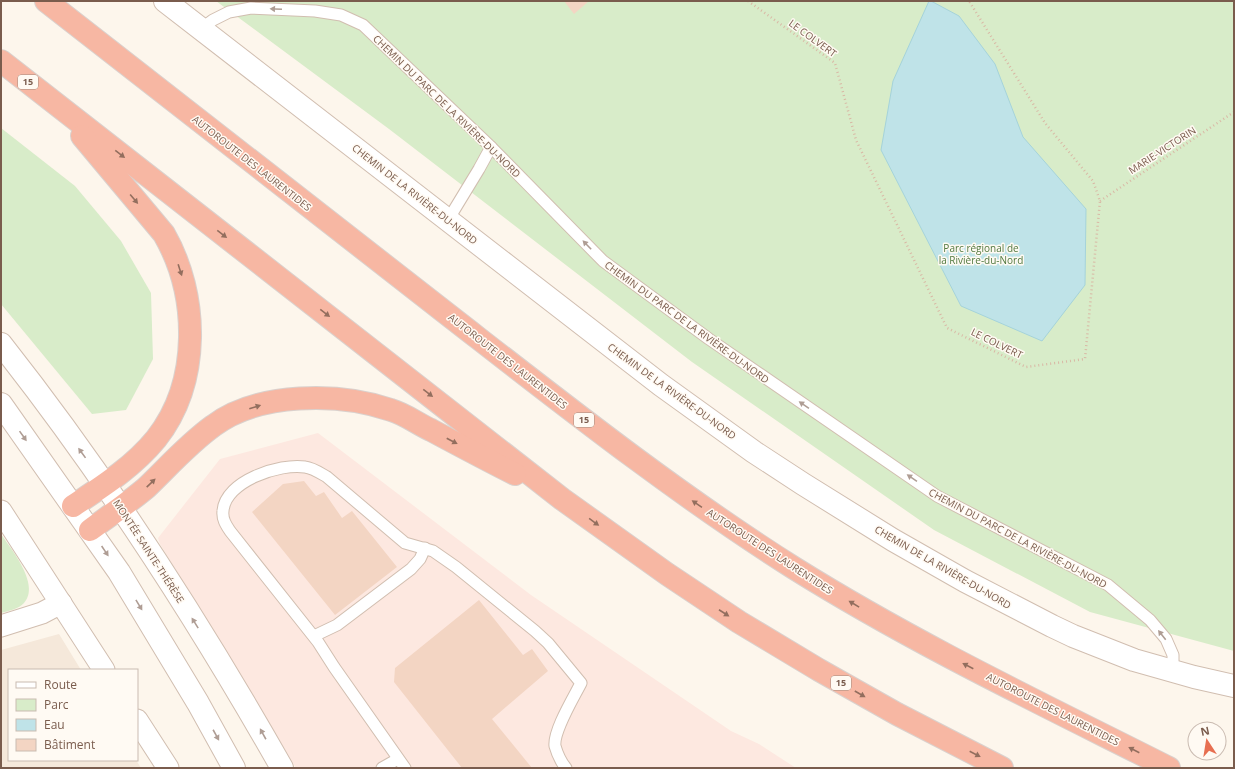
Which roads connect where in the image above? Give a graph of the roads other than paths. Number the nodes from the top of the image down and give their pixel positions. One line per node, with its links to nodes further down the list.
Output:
1 (46, 1): 32 (highway, AUTOROUTE DES LAURENTIDES / 15, one-way to 1)
2 (165, 1): 3 (street, CHEMIN DE LA RIVIÈRE-DU-NORD)
3 (200, 29): 6 (lane, CHEMIN DU PARC DE LA RIVIÈRE-DU-NORD, one-way to 3); 7 (street, CHEMIN DE LA RIVIÈRE-DU-NORD)
4 (1, 61): 5 (highway, 15)
5 (56, 104): 10 (highway, one-way to 10); 11 (highway, 15, one-way to 11)
6 (491, 147): 7 (lane); 21 (lane, CHEMIN DU PARC DE LA RIVIÈRE-DU-NORD, one-way to 6)
7 (448, 220): 21 (street, CHEMIN DE LA RIVIÈRE-DU-NORD)
8 (1, 344): 10 (street, MONTÉE SAINTE-THÉRÈSE, one-way to 8)
9 (1, 404): 12 (street, one-way to 12)
10 (105, 484): 12 (highway); 13 (street, MONTÉE SAINTE-THÉRÈSE)
11 (562, 499): 13 (highway, one-way to 11); 31 (highway, 15, one-way to 31)
12 (74, 506): 15 (street)
13 (121, 508): 15 (highway); 27 (street, MONTÉE SAINTE-THÉRÈSE, one-way to 13)
14 (1, 511): 17 (street)
15 (90, 530): 26 (street, one-way to 26)
16 (425, 548): 19 (lane); 19 (lane); 30 (lane)
17 (60, 603): 18 (street); 20 (street)
18 (1, 626)
19 (314, 636): 24 (lane)
20 (103, 669)
21 (1172, 671): 22 (street, CHEMIN DE LA RIVIÈRE-DU-NORD)
22 (1234, 686)
23 (138, 722): 25 (street)
24 (398, 759): 28 (lane); 29 (lane)
25 (168, 768)
26 (234, 768)
27 (282, 768)
28 (382, 768)
29 (405, 768)
30 (566, 768)
31 (1002, 768)
32 (1169, 768)

